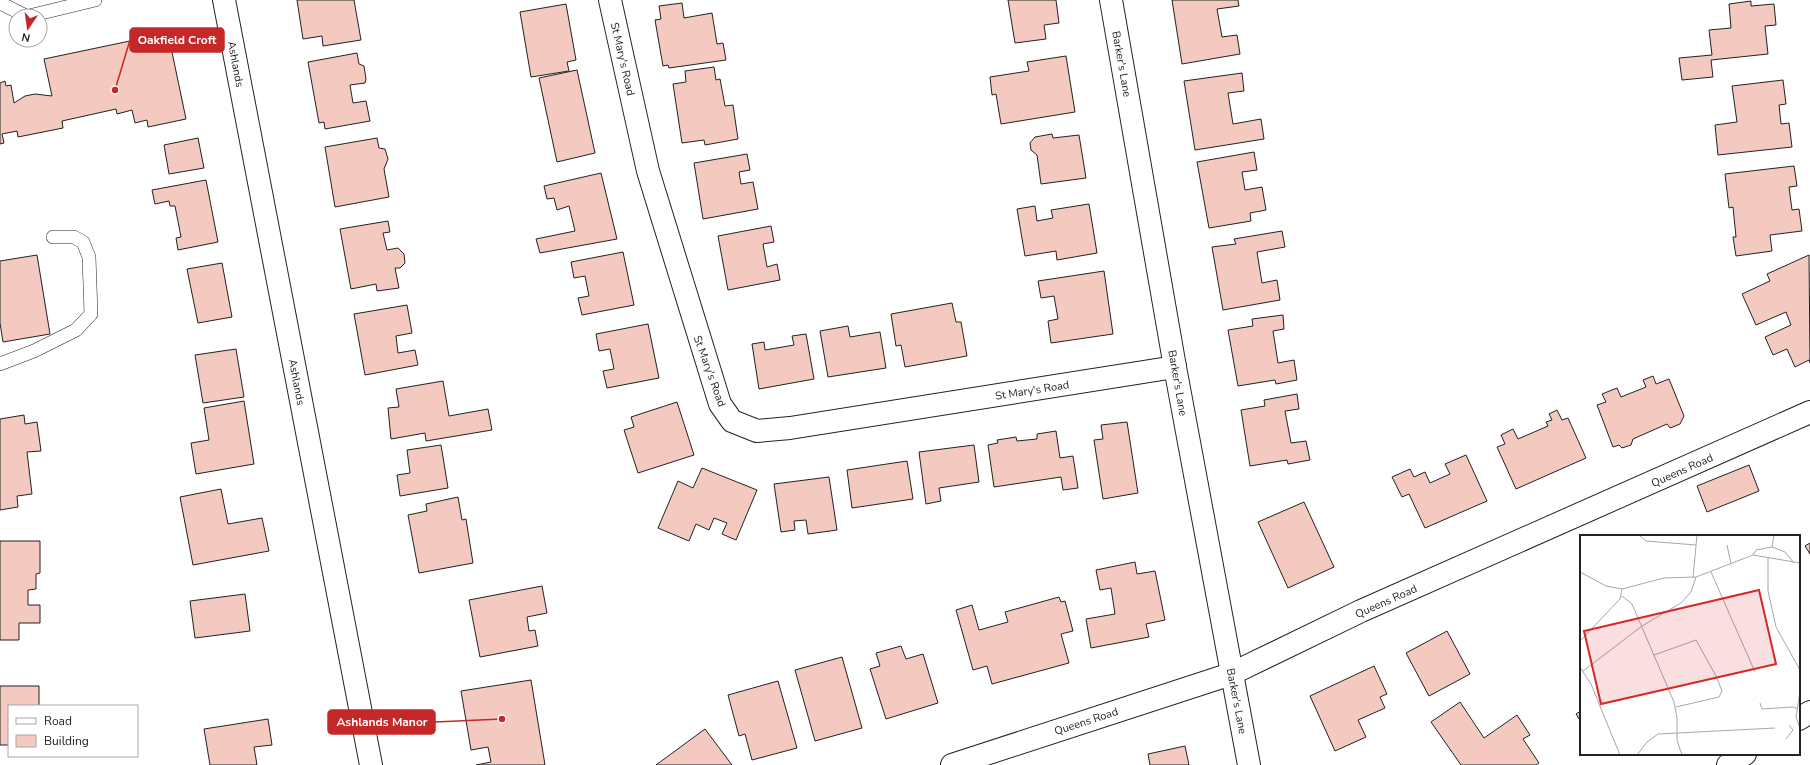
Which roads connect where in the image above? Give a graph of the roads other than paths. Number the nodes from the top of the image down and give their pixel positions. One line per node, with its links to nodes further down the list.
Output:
1 (95, 0): 7 (lane)
2 (224, 0): 16 (street, Ashlands)
3 (610, 0): 10 (street, St Mary's Road)
4 (1111, 0): 10 (street, Barker's Lane)
5 (0, 3): 6 (lane)
6 (10, 8)
7 (48, 11)
8 (53, 237): 9 (lane)
9 (0, 364)
10 (1175, 367): 12 (street, Barker's Lane)
11 (1810, 412): 12 (street, Queens Road)
12 (1231, 674): 17 (street, Queens Road); 18 (street, Barker's Lane)
13 (1810, 712): 14 (street)
14 (1800, 718)
15 (1743, 755): 19 (street)
16 (371, 765)
17 (952, 765)
18 (1249, 765)
19 (1728, 765)

